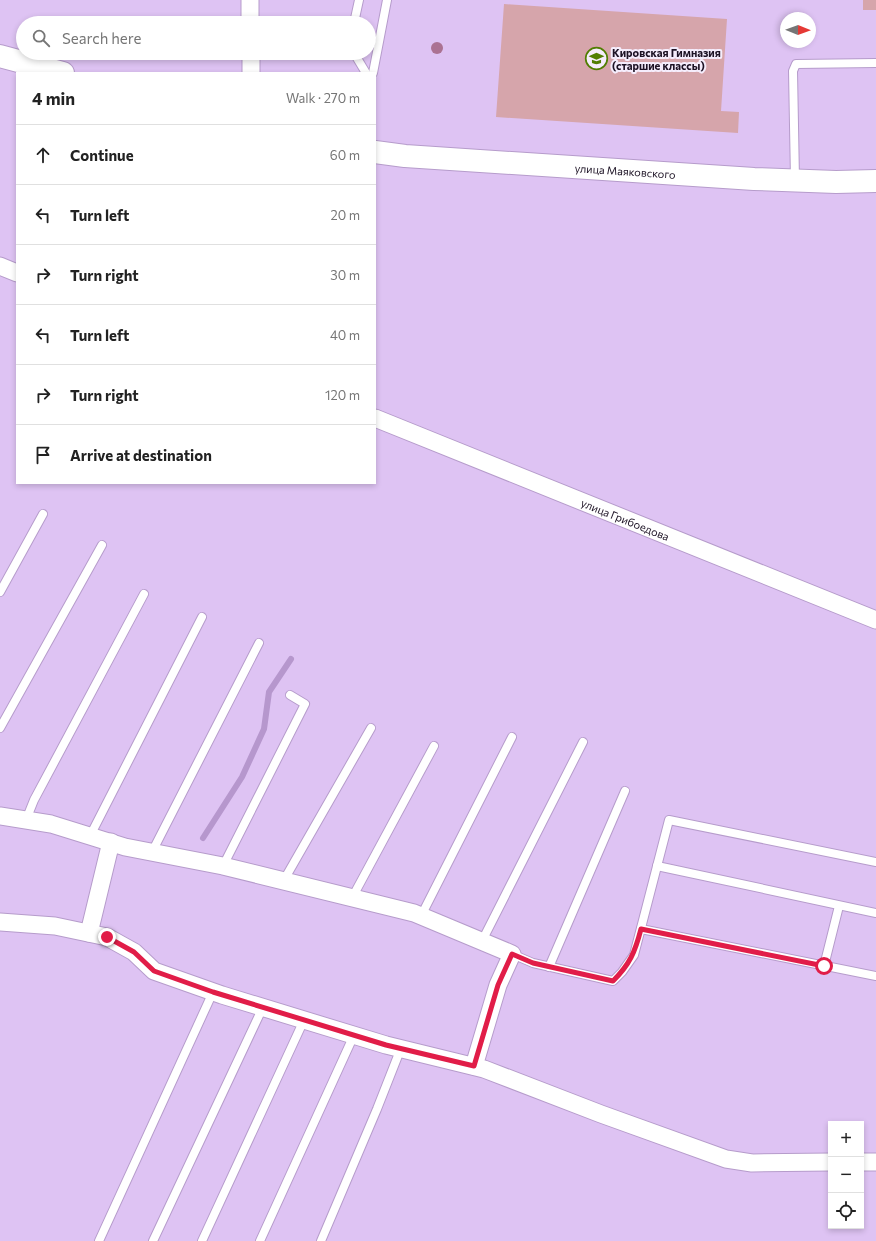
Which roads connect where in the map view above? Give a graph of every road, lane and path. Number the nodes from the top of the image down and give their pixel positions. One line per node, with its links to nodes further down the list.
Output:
1 (250, 0): 4 (street)
2 (359, 0): 5 (lane)
3 (387, 0): 7 (lane)
4 (250, 16)
5 (356, 16)
6 (0, 56): 12 (street)
7 (376, 57)
8 (251, 60): 13 (street)
9 (358, 60): 14 (lane)
10 (375, 60): 15 (lane)
11 (876, 63): 17 (lane)
12 (59, 72)
13 (251, 72)
14 (365, 72)
15 (373, 72)
16 (376, 152): 17 (street, улица Маяковского)
17 (795, 180): 18 (street, улица Маяковского)
18 (876, 180)
19 (0, 266): 20 (street)
20 (16, 273)
21 (376, 418): 27 (street, улица Грибоедова)
22 (43, 514): 24 (lane)
23 (102, 544): 30 (lane)
24 (0, 592)
25 (144, 594): 37 (lane)
26 (202, 617): 38 (lane)
27 (876, 620)
28 (259, 643): 40 (lane)
29 (290, 695): 42 (lane)
30 (0, 728)
31 (371, 728): 44 (lane)
32 (512, 737): 48 (lane)
33 (583, 742): 52 (lane)
34 (434, 746): 45 (lane)
35 (625, 791): 55 (lane)
36 (0, 816): 37 (street)
37 (26, 820): 38 (street)
38 (90, 836): 39 (street)
39 (111, 842): 40 (street); 51 (street)
40 (152, 852): 42 (street)
41 (876, 862): 43 (lane)
42 (223, 866): 44 (street)
43 (657, 866): 46 (lane); 50 (lane)
44 (284, 880): 45 (street)
45 (352, 898): 48 (street)
46 (839, 906): 47 (lane); 54 (lane)
47 (876, 913)
48 (421, 916): 52 (street)
49 (0, 922): 51 (street)
50 (641, 929): 54 (lane); 55 (lane)
51 (89, 933): 57 (street)
52 (482, 941): 53 (street)
53 (512, 954): 55 (lane); 62 (street)
54 (824, 966): 56 (lane)
55 (549, 967)
56 (876, 976)
57 (213, 992): 58 (street); 66 (lane)
58 (263, 1007): 59 (street); 67 (lane)
59 (304, 1020): 60 (street); 68 (lane)
60 (354, 1035): 61 (street); 69 (lane)
61 (400, 1048): 62 (street); 70 (lane)
62 (474, 1066): 63 (street)
63 (828, 1162)
64 (864, 1162): 65 (street)
65 (876, 1162)
66 (99, 1241)
67 (153, 1241)
68 (202, 1241)
69 (260, 1241)
70 (321, 1241)

